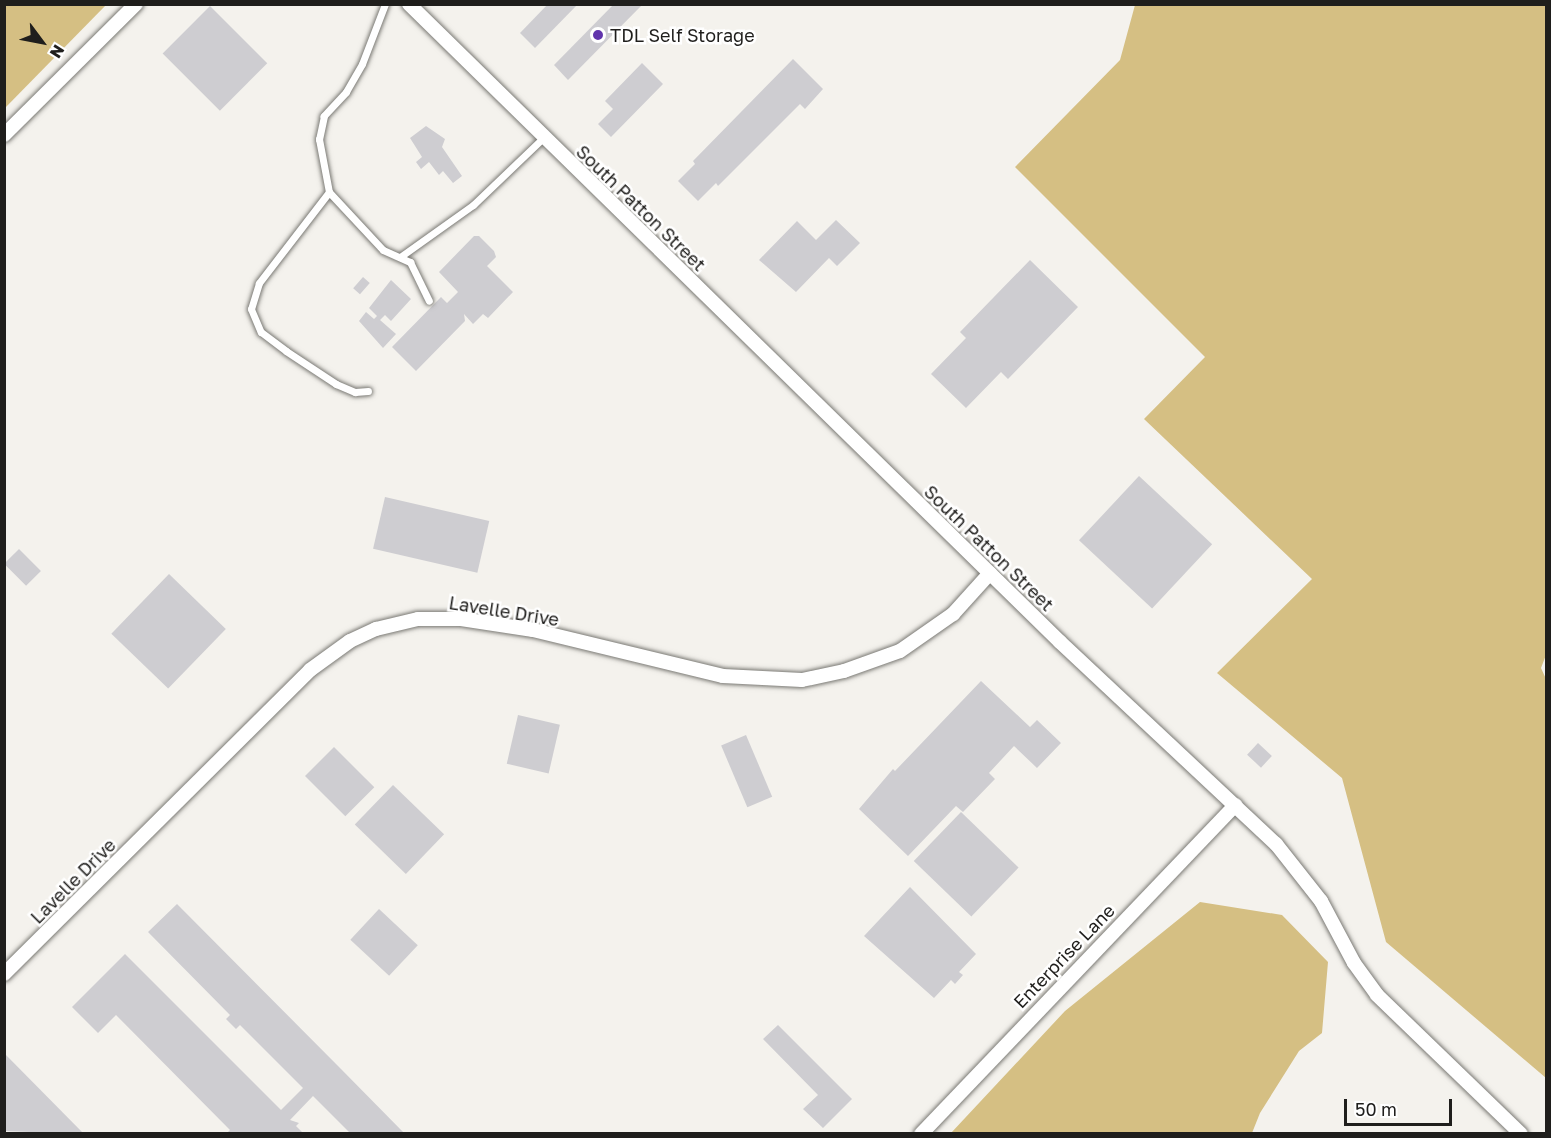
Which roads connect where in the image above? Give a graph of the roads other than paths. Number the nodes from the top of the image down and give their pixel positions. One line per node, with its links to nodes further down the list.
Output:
1 (136, 4): 4 (street)
2 (385, 4): 6 (lane)
3 (409, 4): 5 (street, South Patton Street)
4 (4, 135)
5 (543, 137): 7 (lane); 10 (street, South Patton Street)
6 (329, 192): 7 (lane); 9 (lane)
7 (400, 257): 8 (lane)
8 (429, 301)
9 (368, 391)
10 (990, 573): 11 (street, South Patton Street); 12 (street, Lavelle Drive)
11 (1235, 805): 13 (street, Enterprise Lane); 14 (street, South Patton Street)
12 (4, 974)
13 (921, 1134)
14 (1521, 1134)

